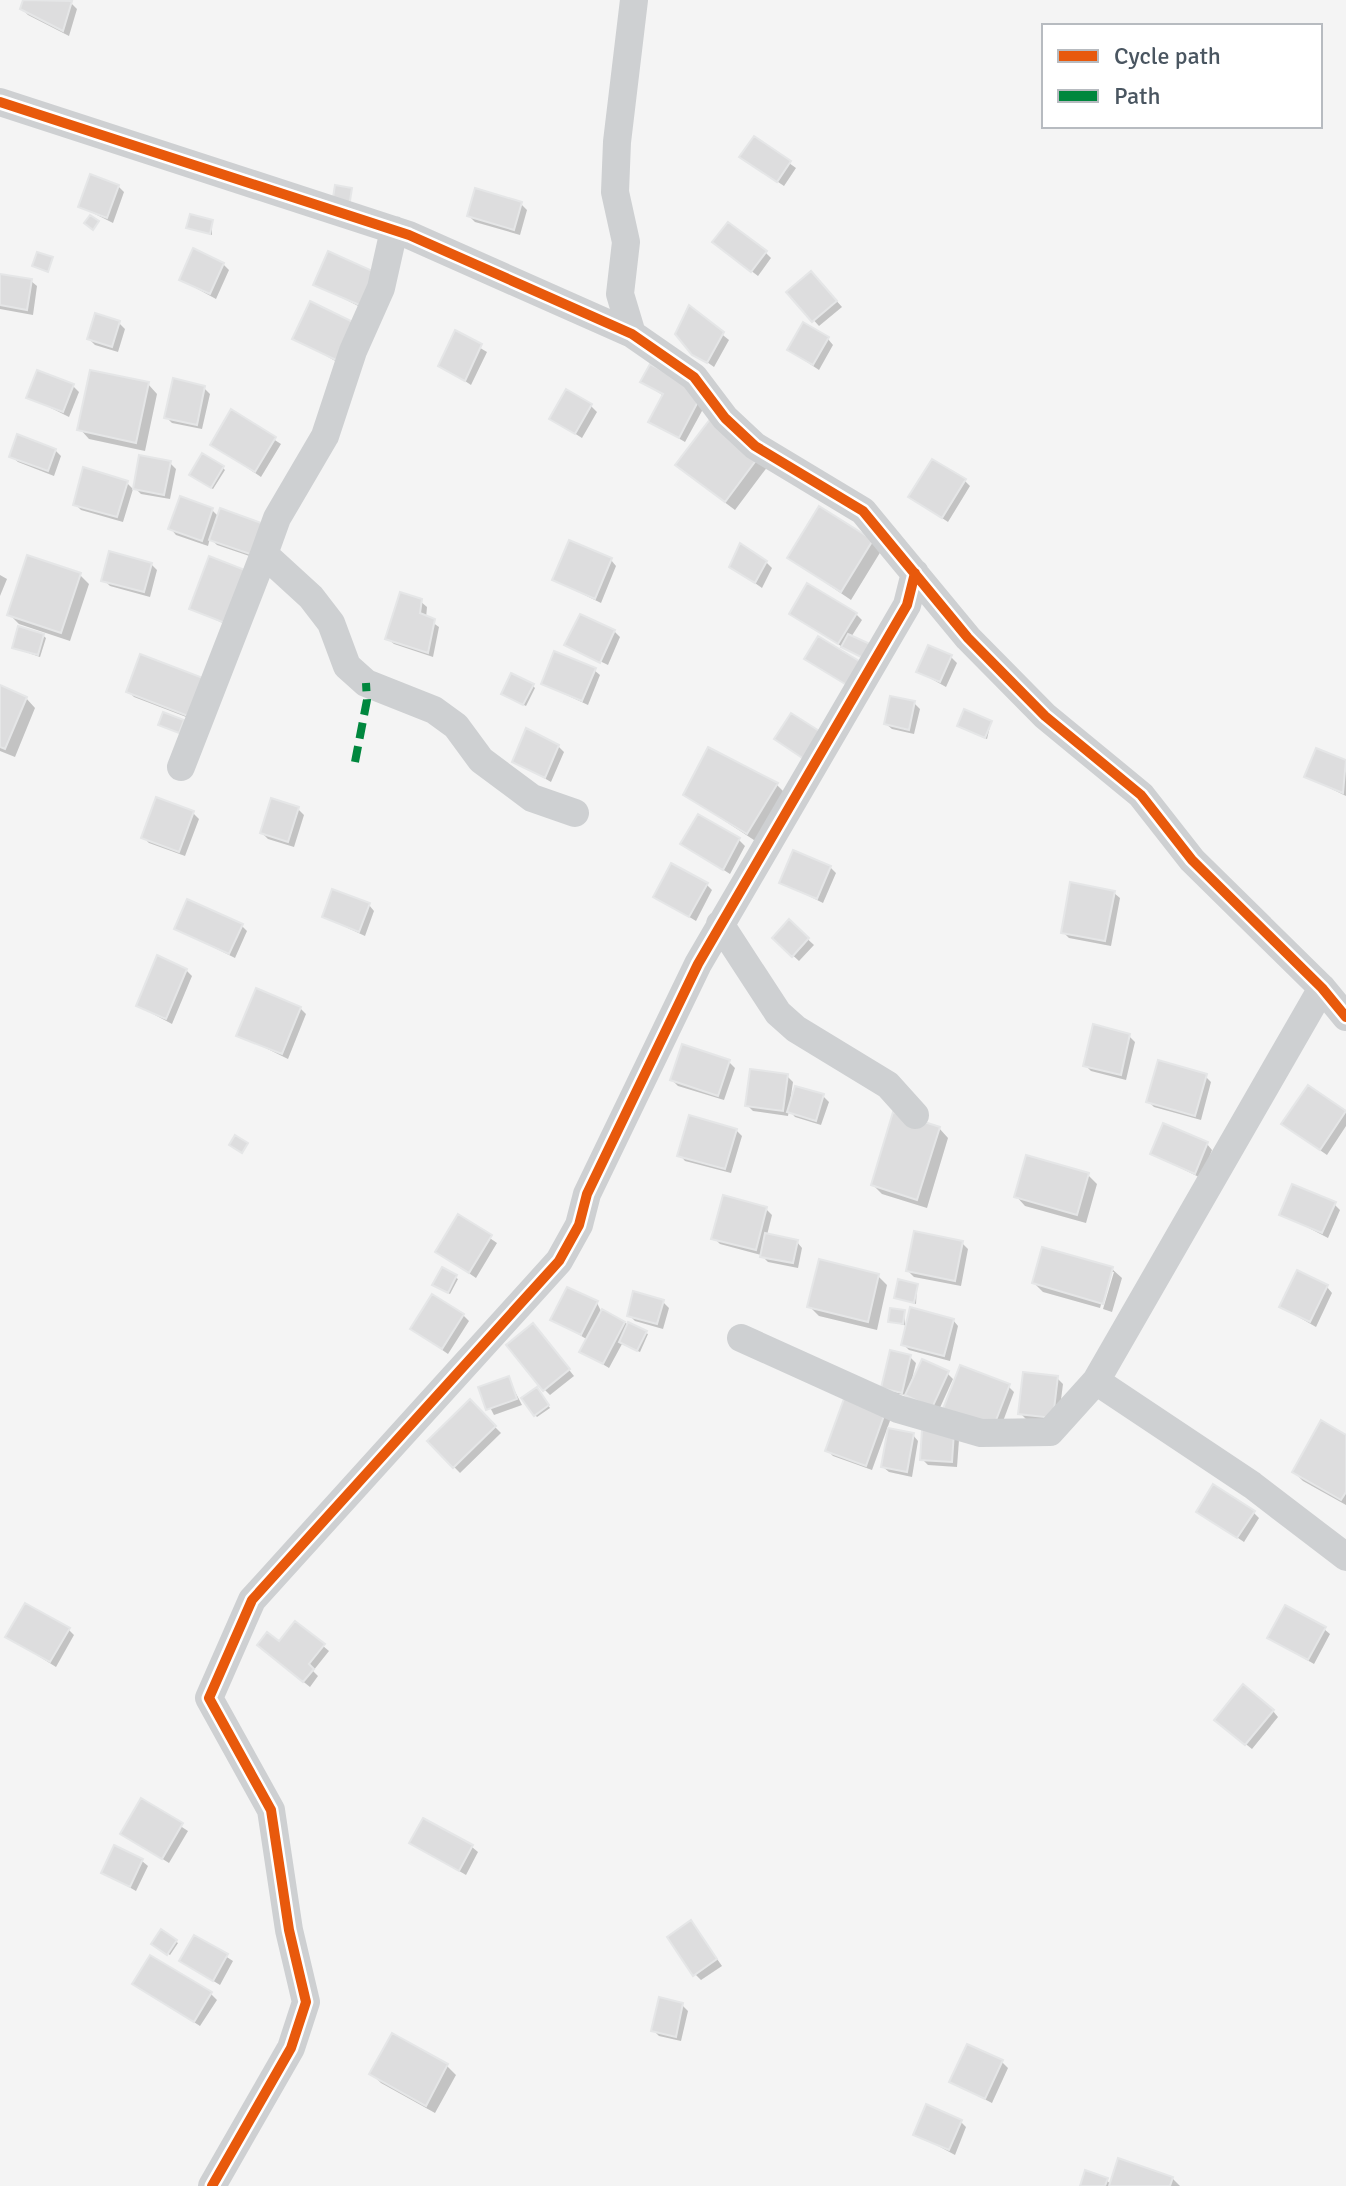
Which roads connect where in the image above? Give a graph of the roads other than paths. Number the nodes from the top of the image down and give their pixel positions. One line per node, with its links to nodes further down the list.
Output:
1 (634, 0): 4 (street)
2 (0, 102): 3 (street)
3 (394, 230): 4 (street); 5 (street)
4 (632, 334): 6 (street)
5 (264, 554): 7 (street); 8 (street)
6 (915, 573): 9 (street); 10 (street)
7 (181, 767)
8 (575, 813)
9 (720, 924): 12 (street); 16 (street)
10 (1322, 988): 11 (street); 14 (street)
11 (1346, 1017)
12 (915, 1115)
13 (741, 1338): 14 (street)
14 (1096, 1381): 15 (street)
15 (1346, 1557)
16 (212, 2186)

